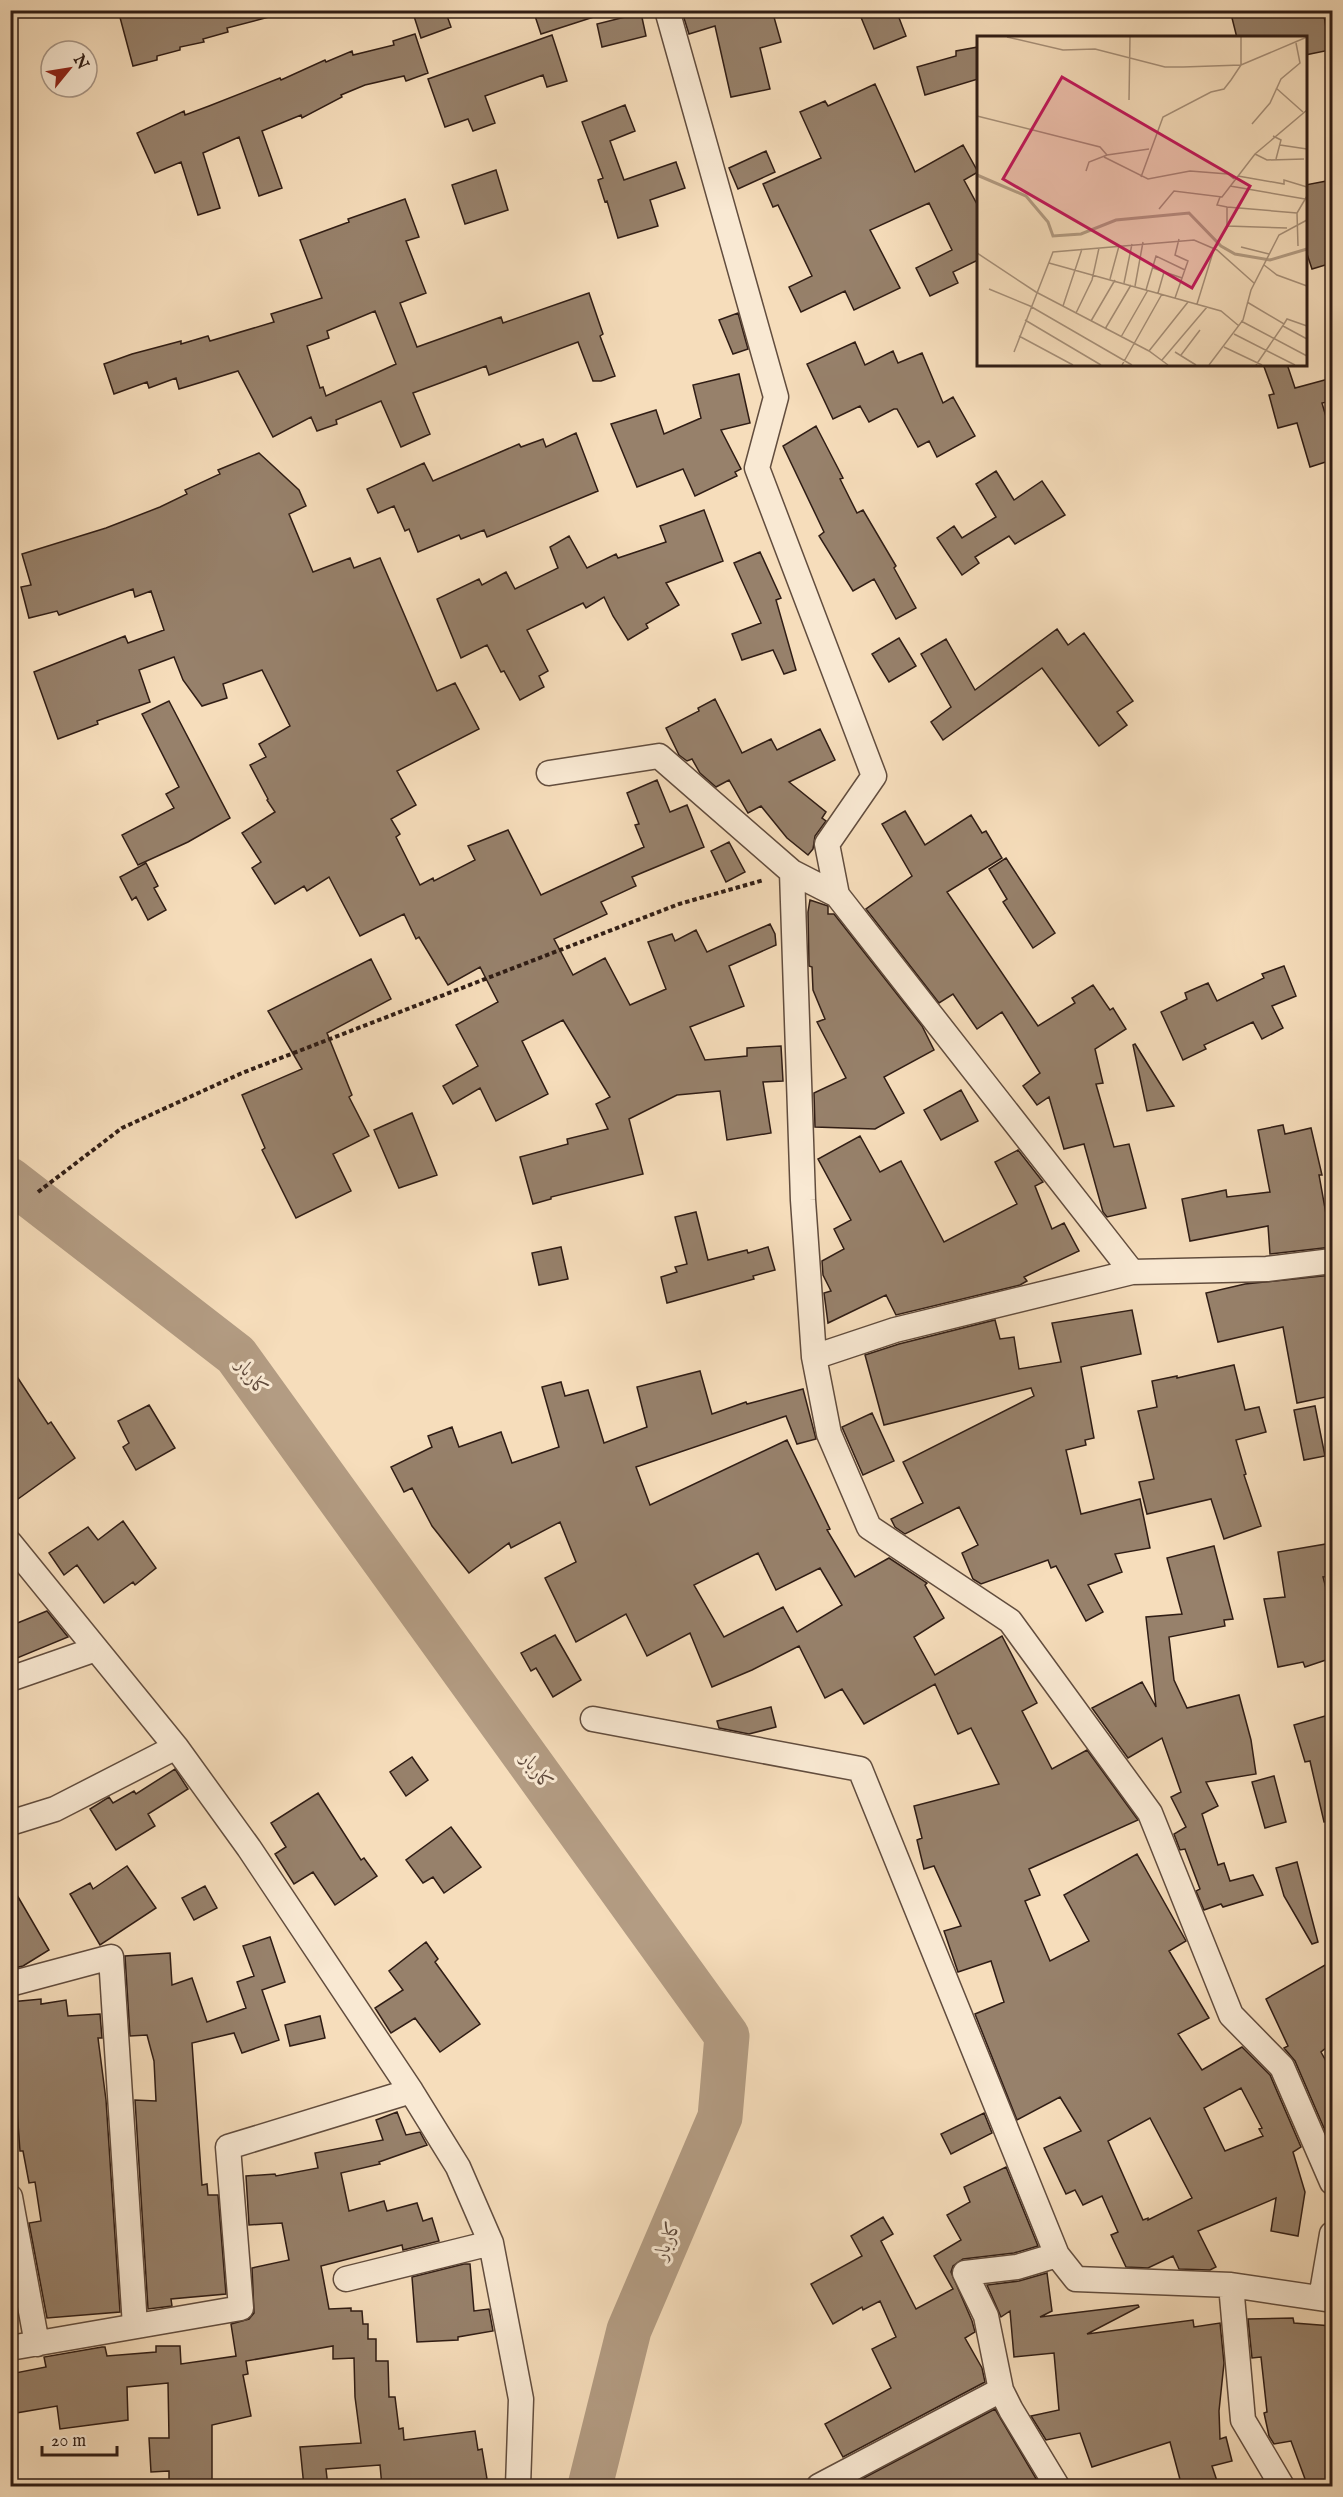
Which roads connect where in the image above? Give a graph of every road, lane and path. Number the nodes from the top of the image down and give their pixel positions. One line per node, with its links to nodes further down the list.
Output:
1 (667, 10): 4 (street)
2 (549, 773): 3 (street)
3 (792, 872): 4 (street); 5 (path); 8 (street)
4 (837, 895): 7 (street)
5 (38, 1192)
6 (1332, 1261): 7 (street)
7 (1132, 1272): 8 (street)
8 (814, 1356): 17 (street)
9 (10, 1543): 10 (street)
10 (96, 1649): 11 (street); 13 (street)
11 (10, 1679)
12 (593, 1719): 21 (street)
13 (176, 1747): 14 (street); 16 (street)
14 (10, 1823)
15 (10, 1984): 25 (street)
16 (411, 2091): 20 (street); 25 (street)
17 (1332, 2182)
18 (10, 2197): 26 (street)
19 (1332, 2234): 24 (street)
20 (491, 2243): 22 (street); 29 (street)
21 (1057, 2255): 23 (street); 28 (street)
22 (346, 2279)
23 (1231, 2285): 24 (street); 32 (street)
24 (1327, 2299)
25 (135, 2326): 26 (street)
26 (37, 2344): 27 (street)
27 (10, 2348)
28 (1001, 2390): 30 (street); 31 (street)
29 (518, 2487)
30 (819, 2487)
31 (1057, 2487)
32 (1282, 2487)

